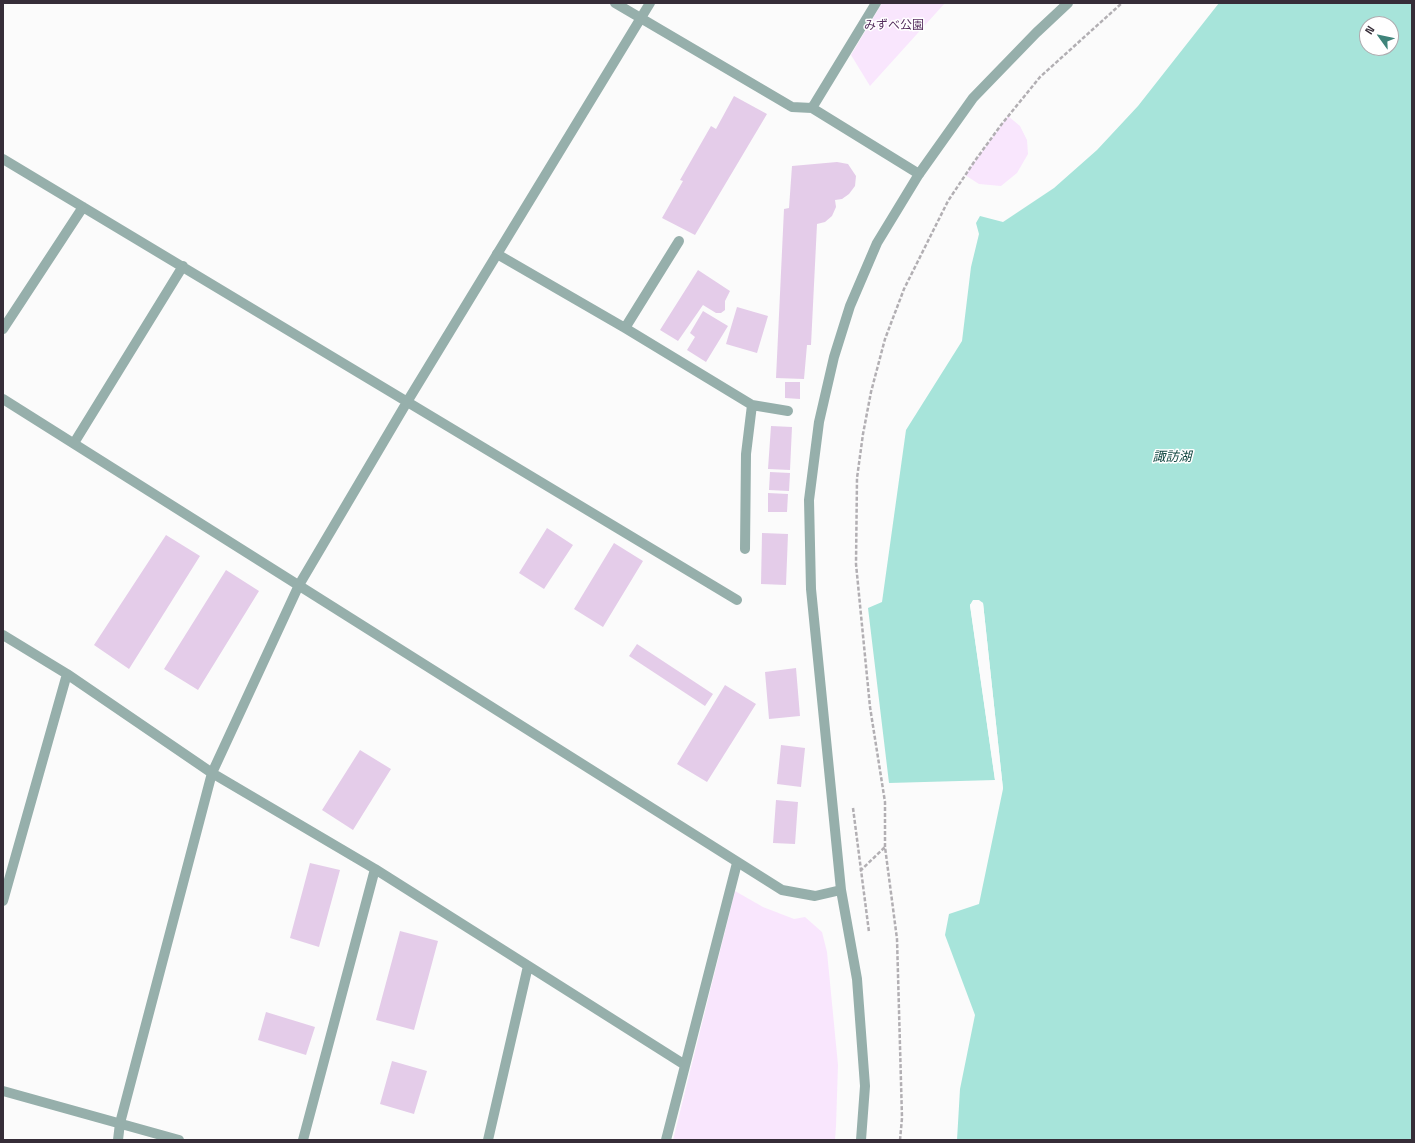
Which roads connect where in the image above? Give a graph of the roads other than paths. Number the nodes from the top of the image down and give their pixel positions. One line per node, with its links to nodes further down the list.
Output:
1 (615, 3): 5 (street)
2 (650, 3): 5 (street)
3 (876, 3): 6 (street)
4 (1068, 3): 8 (street)
5 (640, 18): 6 (street); 11 (street)
6 (812, 108): 8 (street)
7 (3, 159): 9 (street)
8 (919, 174): 28 (street)
9 (83, 207): 12 (street); 14 (street)
10 (679, 241): 13 (street)
11 (497, 254): 13 (street); 16 (street)
12 (183, 266): 16 (street); 19 (street)
13 (625, 328): 17 (street)
14 (3, 329)
15 (3, 399): 19 (street)
16 (407, 402): 21 (street); 22 (street)
17 (752, 405): 18 (street); 20 (street)
18 (788, 411)
19 (74, 443): 21 (street)
20 (745, 549)
21 (299, 585): 25 (street); 26 (street)
22 (737, 600)
23 (3, 635): 24 (street)
24 (67, 674): 25 (street); 29 (street)
25 (212, 773): 27 (street); 33 (street)
26 (737, 863): 28 (street); 31 (street)
27 (375, 869): 30 (street); 36 (street)
28 (840, 890): 39 (street)
29 (3, 901)
30 (528, 966): 31 (street); 37 (street)
31 (685, 1065): 38 (street)
32 (3, 1091): 33 (street)
33 (120, 1123): 34 (street); 35 (street)
34 (118, 1140)
35 (179, 1140)
36 (303, 1140)
37 (488, 1140)
38 (666, 1140)
39 (861, 1140)

